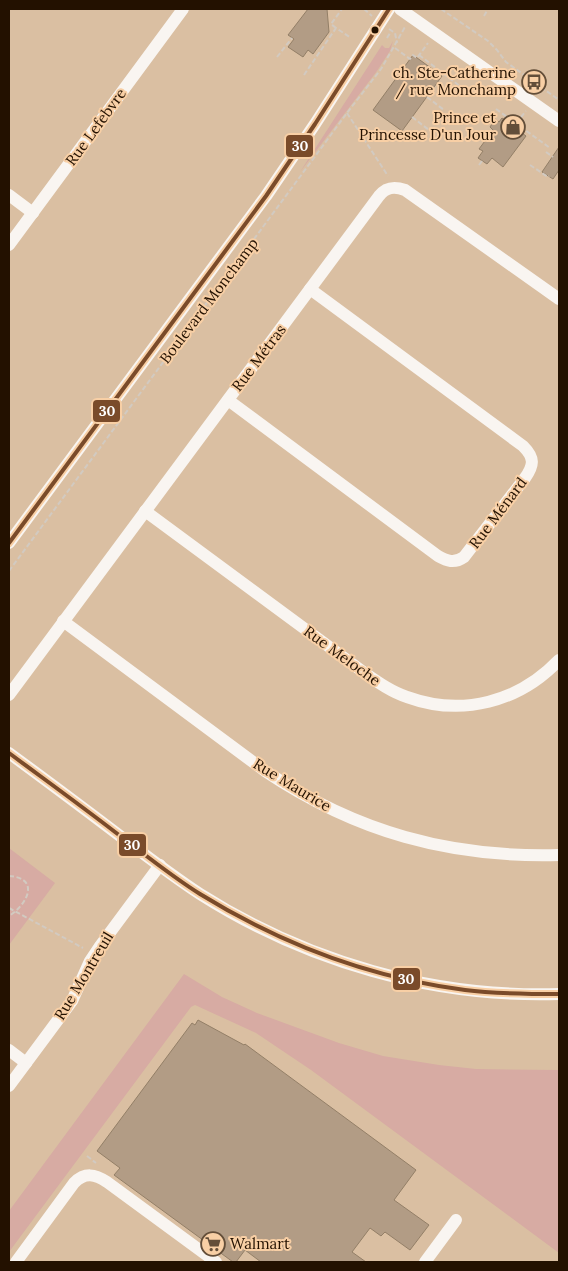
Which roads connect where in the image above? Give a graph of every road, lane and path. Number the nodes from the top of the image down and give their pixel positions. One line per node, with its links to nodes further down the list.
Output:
1 (183, 9): 41 (street, Rue Lefebvre)
2 (342, 9): 10 (path)
3 (364, 9): 8 (path)
4 (389, 9): 47 (street, Boulevard Monchamp)
5 (400, 9): 29 (street)
6 (441, 9): 23 (path)
7 (488, 9): 9 (path)
8 (368, 12)
9 (484, 16)
10 (336, 28): 13 (path); 20 (path)
11 (404, 28): 15 (path, Boulevard Monchamp)
12 (292, 38): 19 (path)
13 (351, 38)
14 (387, 38): 15 (path)
15 (397, 43): 17 (path, Boulevard Monchamp)
16 (428, 43): 18 (path)
17 (394, 48): 18 (path); 27 (path, Boulevard Monchamp)
18 (419, 54): 21 (path)
19 (277, 57)
20 (304, 75)
21 (461, 87)
22 (427, 97): 25 (path)
23 (559, 100)
24 (496, 109): 30 (path)
25 (444, 110)
26 (526, 111): 30 (path)
27 (347, 113): 39 (path); 48 (path, Boulevard Monchamp)
28 (412, 117): 31 (path)
29 (559, 121)
30 (516, 124): 32 (path)
31 (429, 130)
32 (550, 148)
33 (546, 152): 34 (path)
34 (553, 157)
35 (482, 161): 36 (path)
36 (480, 164)
37 (530, 165): 38 (path)
38 (549, 176)
39 (390, 178)
40 (9, 195): 41 (street)
41 (32, 213): 42 (street, Rue Lefebvre)
42 (9, 245)
43 (310, 289): 44 (street, Rue Métras); 45 (street, Rue Métras); 45 (street, Rue Ménard)
44 (559, 298)
45 (228, 400): 46 (street, Rue Métras)
46 (145, 511): 49 (street, Rue Métras); 50 (street, Rue Meloche)
47 (9, 543)
48 (9, 571)
49 (63, 621): 51 (street, Rue Métras); 53 (street, Rue Maurice)
50 (559, 660)
51 (9, 695)
52 (9, 753): 54 (street)
53 (559, 855)
54 (160, 865): 60 (street); 62 (street, Rue Montreuil)
55 (9, 876): 57 (path)
56 (9, 908): 57 (path)
57 (15, 912): 58 (path); 59 (path)
58 (9, 916)
59 (88, 951)
60 (559, 994)
61 (9, 1050): 62 (street)
62 (26, 1063): 63 (street, Rue Montreuil)
63 (9, 1086)
64 (87, 1156): 65 (path)
65 (90, 1159)
66 (456, 1220): 69 (street)
67 (16, 1262): 68 (street)
68 (216, 1262)
69 (425, 1262)

